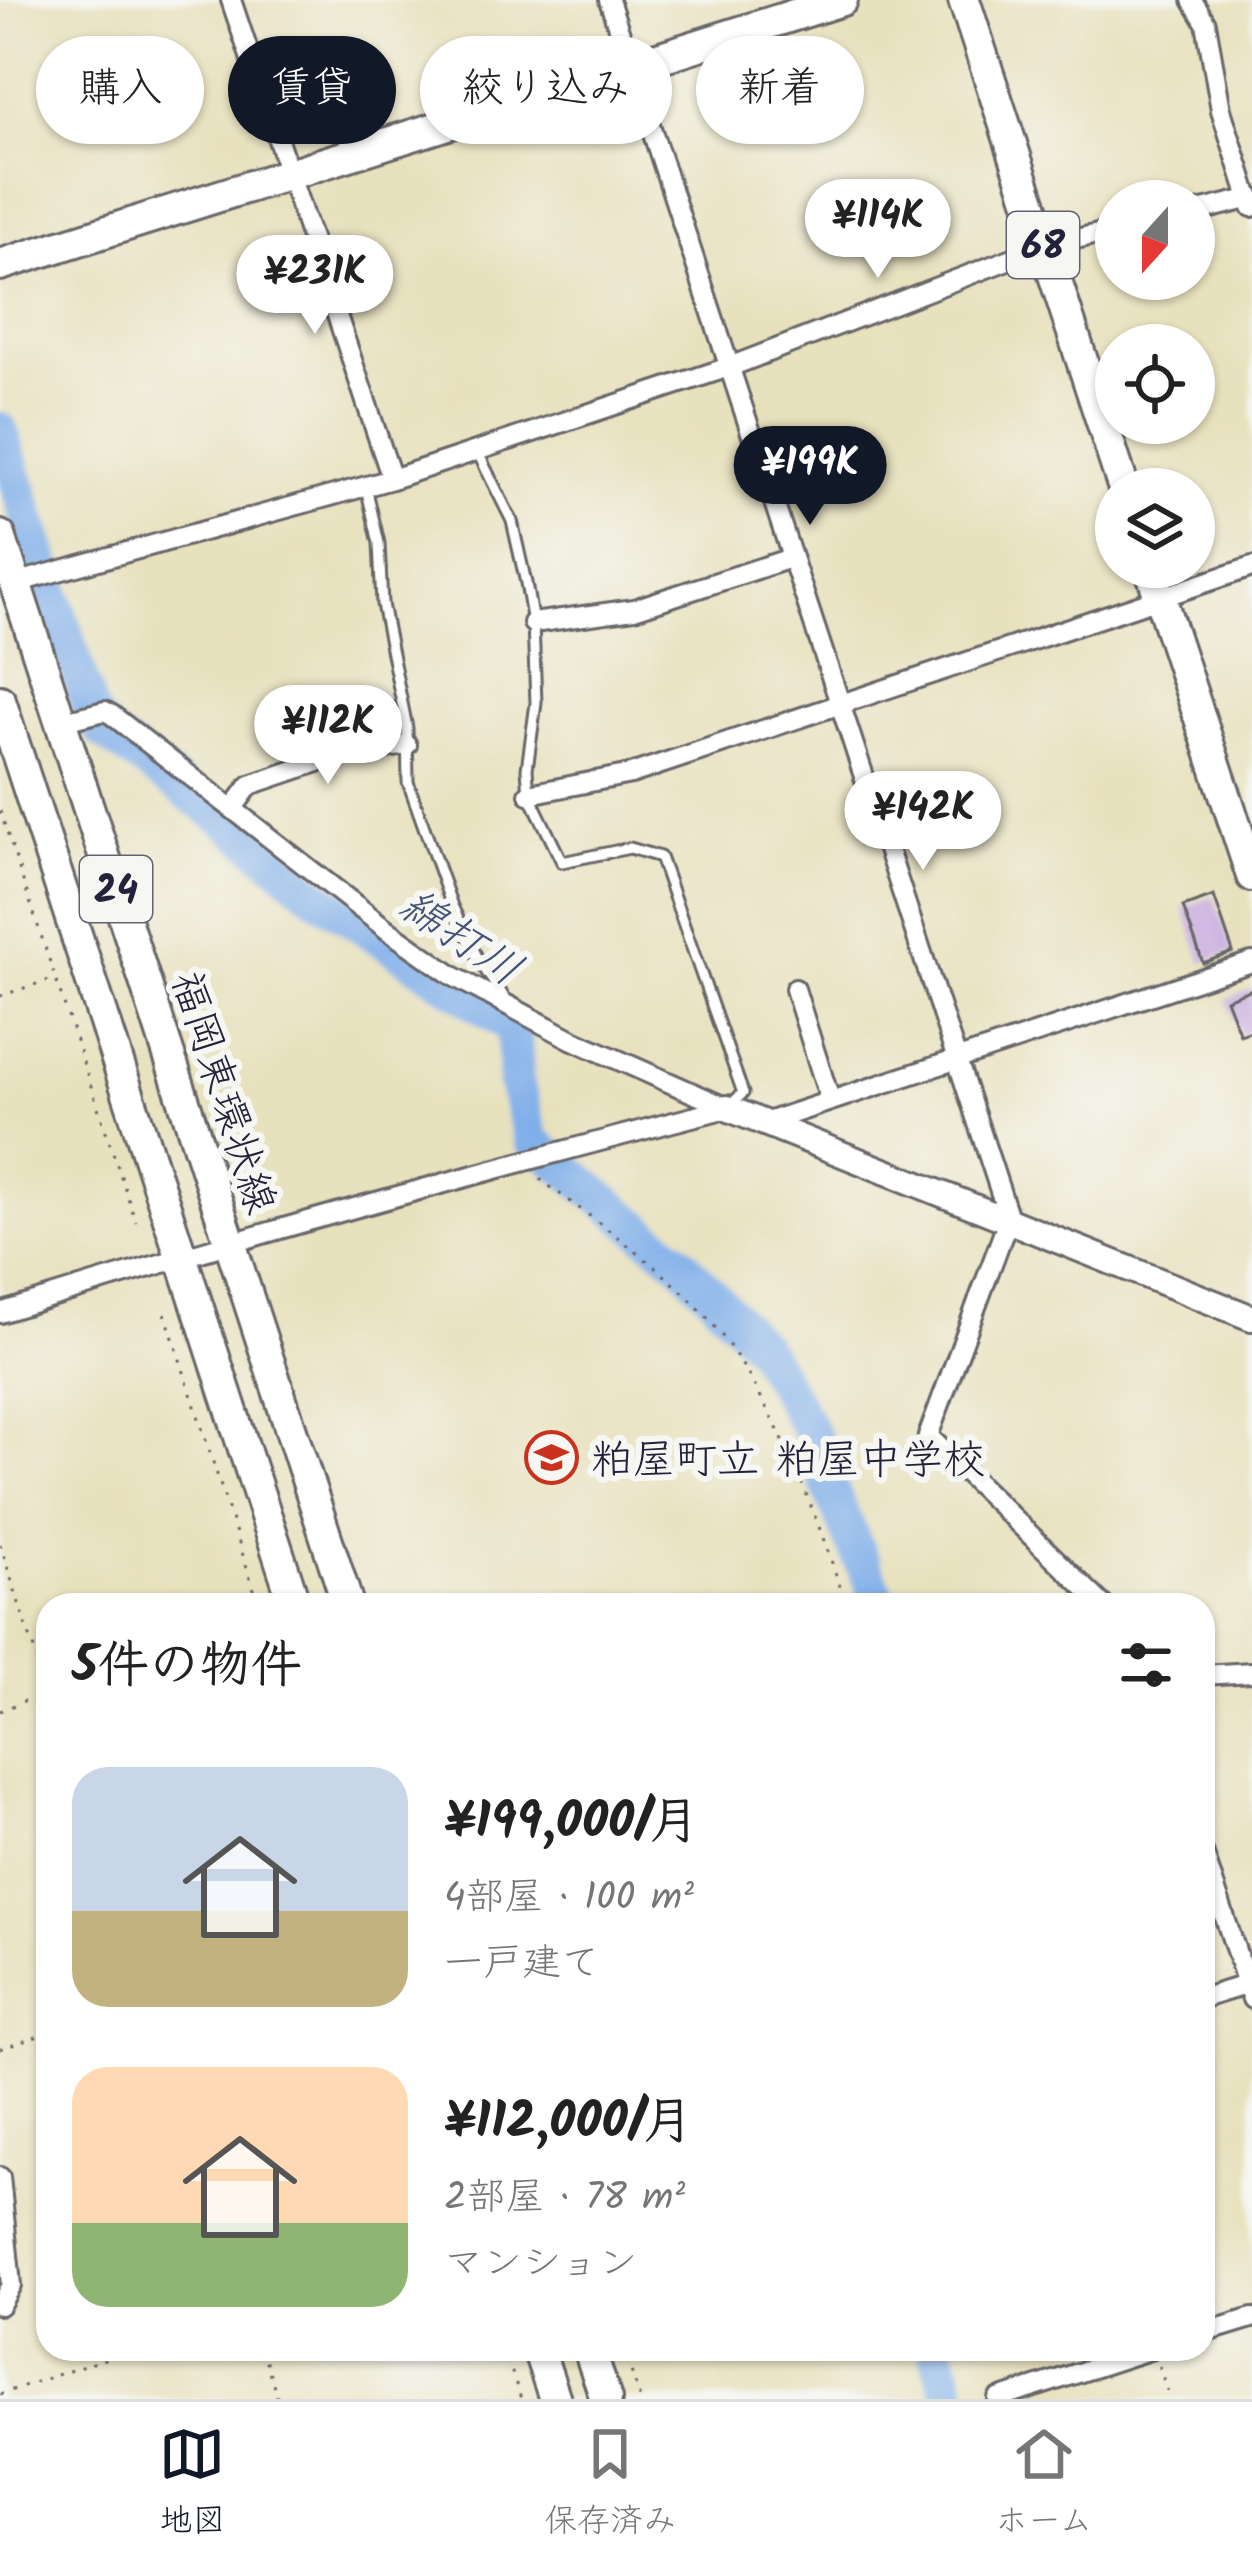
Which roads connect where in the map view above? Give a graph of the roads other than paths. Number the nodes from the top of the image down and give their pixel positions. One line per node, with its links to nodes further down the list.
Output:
1 (231, 0): 10 (street)
2 (609, 0): 6 (street)
3 (842, 0): 7 (main road)
4 (964, 0): 14 (main road, 68)
5 (1192, 0): 11 (street)
6 (620, 36)
7 (672, 54)
8 (420, 135): 10 (main road)
9 (656, 144): 16 (street)
10 (290, 177): 15 (main road); 19 (street)
11 (1250, 202): 12 (street)
12 (1215, 208)
13 (1095, 235): 14 (street)
14 (1043, 246): 16 (street); 18 (main road, 68)
15 (0, 265)
16 (732, 366): 17 (street); 22 (street)
17 (476, 449): 19 (street); 28 (lane)
18 (1117, 468)
19 (392, 479): 20 (street)
20 (366, 487): 25 (street); 32 (lane)
21 (0, 536): 25 (main road, 福岡東環状線 / 24)
22 (791, 558): 28 (street); 30 (street)
23 (1252, 567): 24 (street)
24 (1215, 573)
25 (26, 580): 31 (main road, 福岡東環状線 / 24)
26 (1140, 588): 30 (street)
27 (1157, 588): 35 (main road)
28 (533, 623): 33 (lane)
29 (0, 701): 45 (main road, 24)
30 (841, 706): 33 (street); 39 (street)
31 (70, 720): 34 (street); 44 (main road, 福岡東環状線 / 24)
32 (407, 745): 34 (street); 38 (lane)
33 (529, 794): 41 (lane)
34 (233, 808): 38 (street)
35 (1252, 876)
36 (1252, 962): 39 (street)
37 (795, 989): 40 (street)
38 (512, 1010): 41 (street)
39 (954, 1057): 40 (street); 43 (street)
40 (830, 1100): 42 (street)
41 (727, 1108): 42 (street); 44 (street)
42 (764, 1123): 43 (street)
43 (1009, 1218): 47 (street); 50 (street)
44 (230, 1244): 45 (street); 49 (main road, 福岡東環状線 / 24)
45 (179, 1257): 46 (street); 48 (main road, 24)
46 (0, 1313)
47 (1252, 1318)
48 (291, 1593)
49 (344, 1593)
50 (1091, 1593)
51 (1252, 1672): 52 (street)
52 (1215, 1674)
53 (1215, 1887): 54 (street)
54 (1250, 1989): 55 (street)
55 (1215, 1996)
56 (0, 2177): 57 (street)
57 (0, 2305)
58 (1252, 2318): 59 (street)
59 (1215, 2329)
60 (542, 2361): 63 (main road)
61 (594, 2361): 64 (main road)
62 (1140, 2361): 65 (street)
63 (555, 2399)
64 (606, 2399)
65 (998, 2399)

